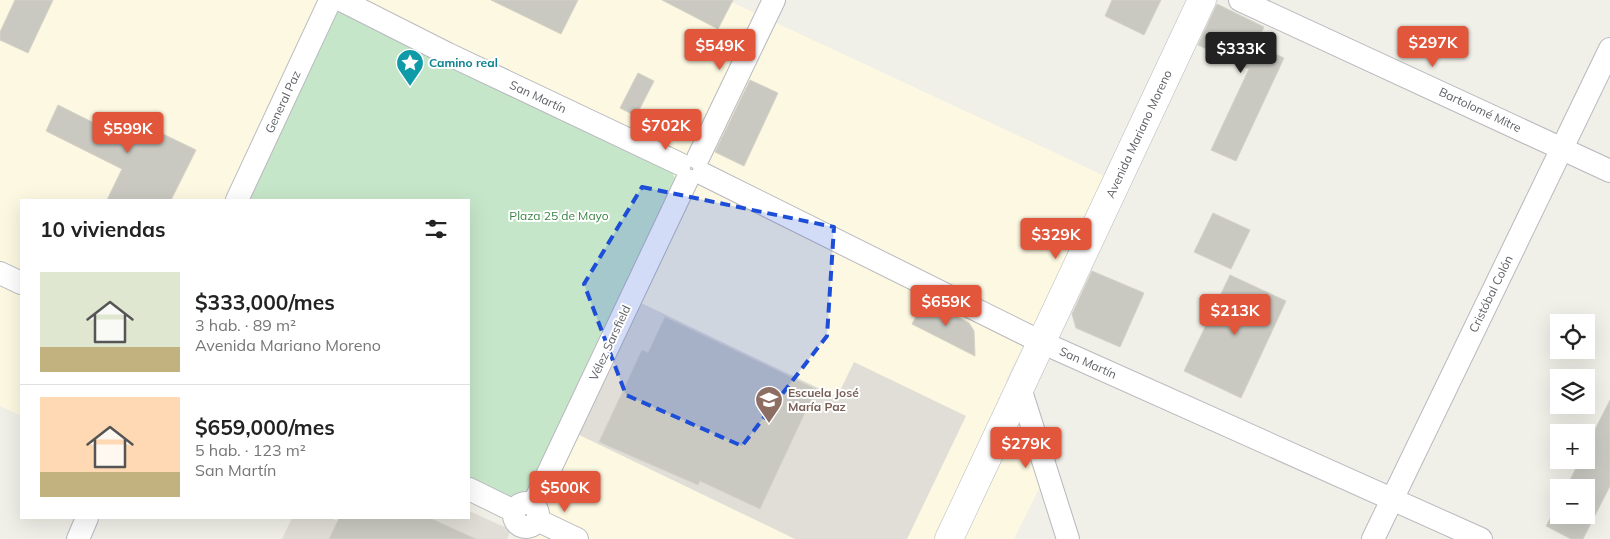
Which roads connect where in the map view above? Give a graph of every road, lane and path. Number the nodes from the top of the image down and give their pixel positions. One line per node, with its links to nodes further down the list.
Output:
1 (774, 0): 7 (street, Vélez Sarsfield)
2 (1202, 0): 12 (main road, Avenida Mariano Moreno)
3 (1240, 0): 6 (street, Bartolomé Mitre)
4 (334, 1): 7 (street, San Martín); 9 (street, General Paz)
5 (1610, 49): 6 (street, Cristóbal Colón)
6 (1562, 148): 8 (street, Bartolomé Mitre); 15 (street, Cristóbal Colón)
7 (692, 169): 12 (street, San Martín); 17 (street, Vélez Sarsfield)
8 (1610, 170)
9 (237, 199)
10 (0, 273): 11 (street)
11 (20, 283)
12 (1041, 342): 13 (main road, Avenida Mariano Moreno); 15 (street, San Martín)
13 (1020, 388): 21 (main road, Avenida Mariano Moreno); 22 (street)
14 (470, 491): 17 (street)
15 (1392, 499): 18 (street, Cristóbal Colón); 23 (street, San Martín)
16 (88, 519): 19 (street)
17 (524, 520): 20 (street)
18 (1374, 538)
19 (78, 539)
20 (577, 539)
21 (949, 539)
22 (1068, 539)
23 (1480, 539)

